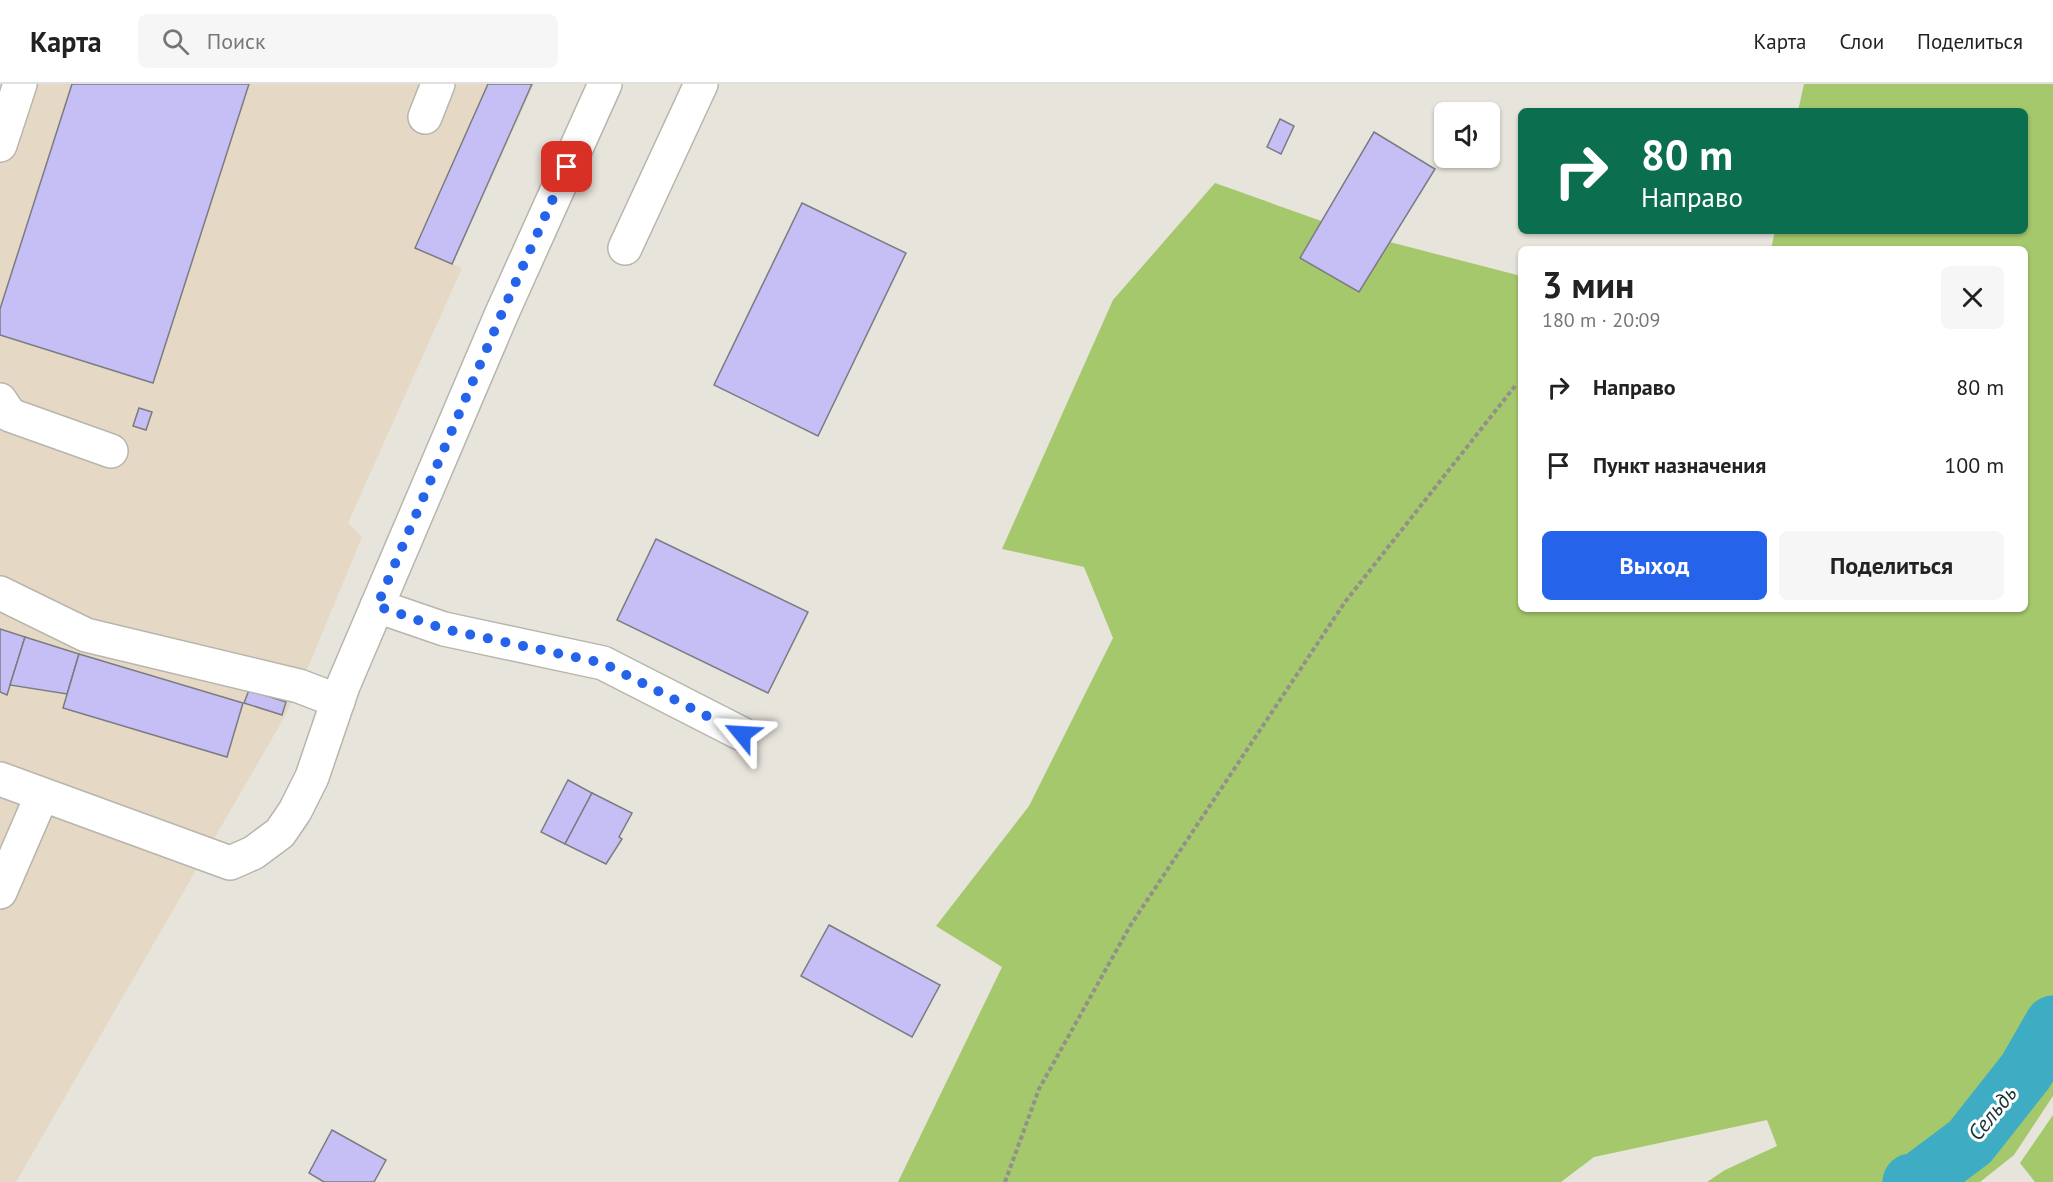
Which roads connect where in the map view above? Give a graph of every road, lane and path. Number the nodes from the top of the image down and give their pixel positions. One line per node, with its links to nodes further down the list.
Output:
1 (20, 84): 6 (lane)
2 (438, 84): 5 (lane)
3 (605, 84): 12 (lane)
4 (701, 84): 7 (lane)
5 (425, 117)
6 (0, 145)
7 (625, 248)
8 (1515, 386): 18 (path)
9 (0, 400): 10 (lane)
10 (111, 451)
11 (0, 593): 13 (lane)
12 (377, 606): 13 (lane); 14 (lane)
13 (338, 701): 16 (lane)
14 (742, 734)
15 (0, 779): 16 (lane)
16 (42, 795): 17 (lane)
17 (2, 880)
18 (1005, 1182)

